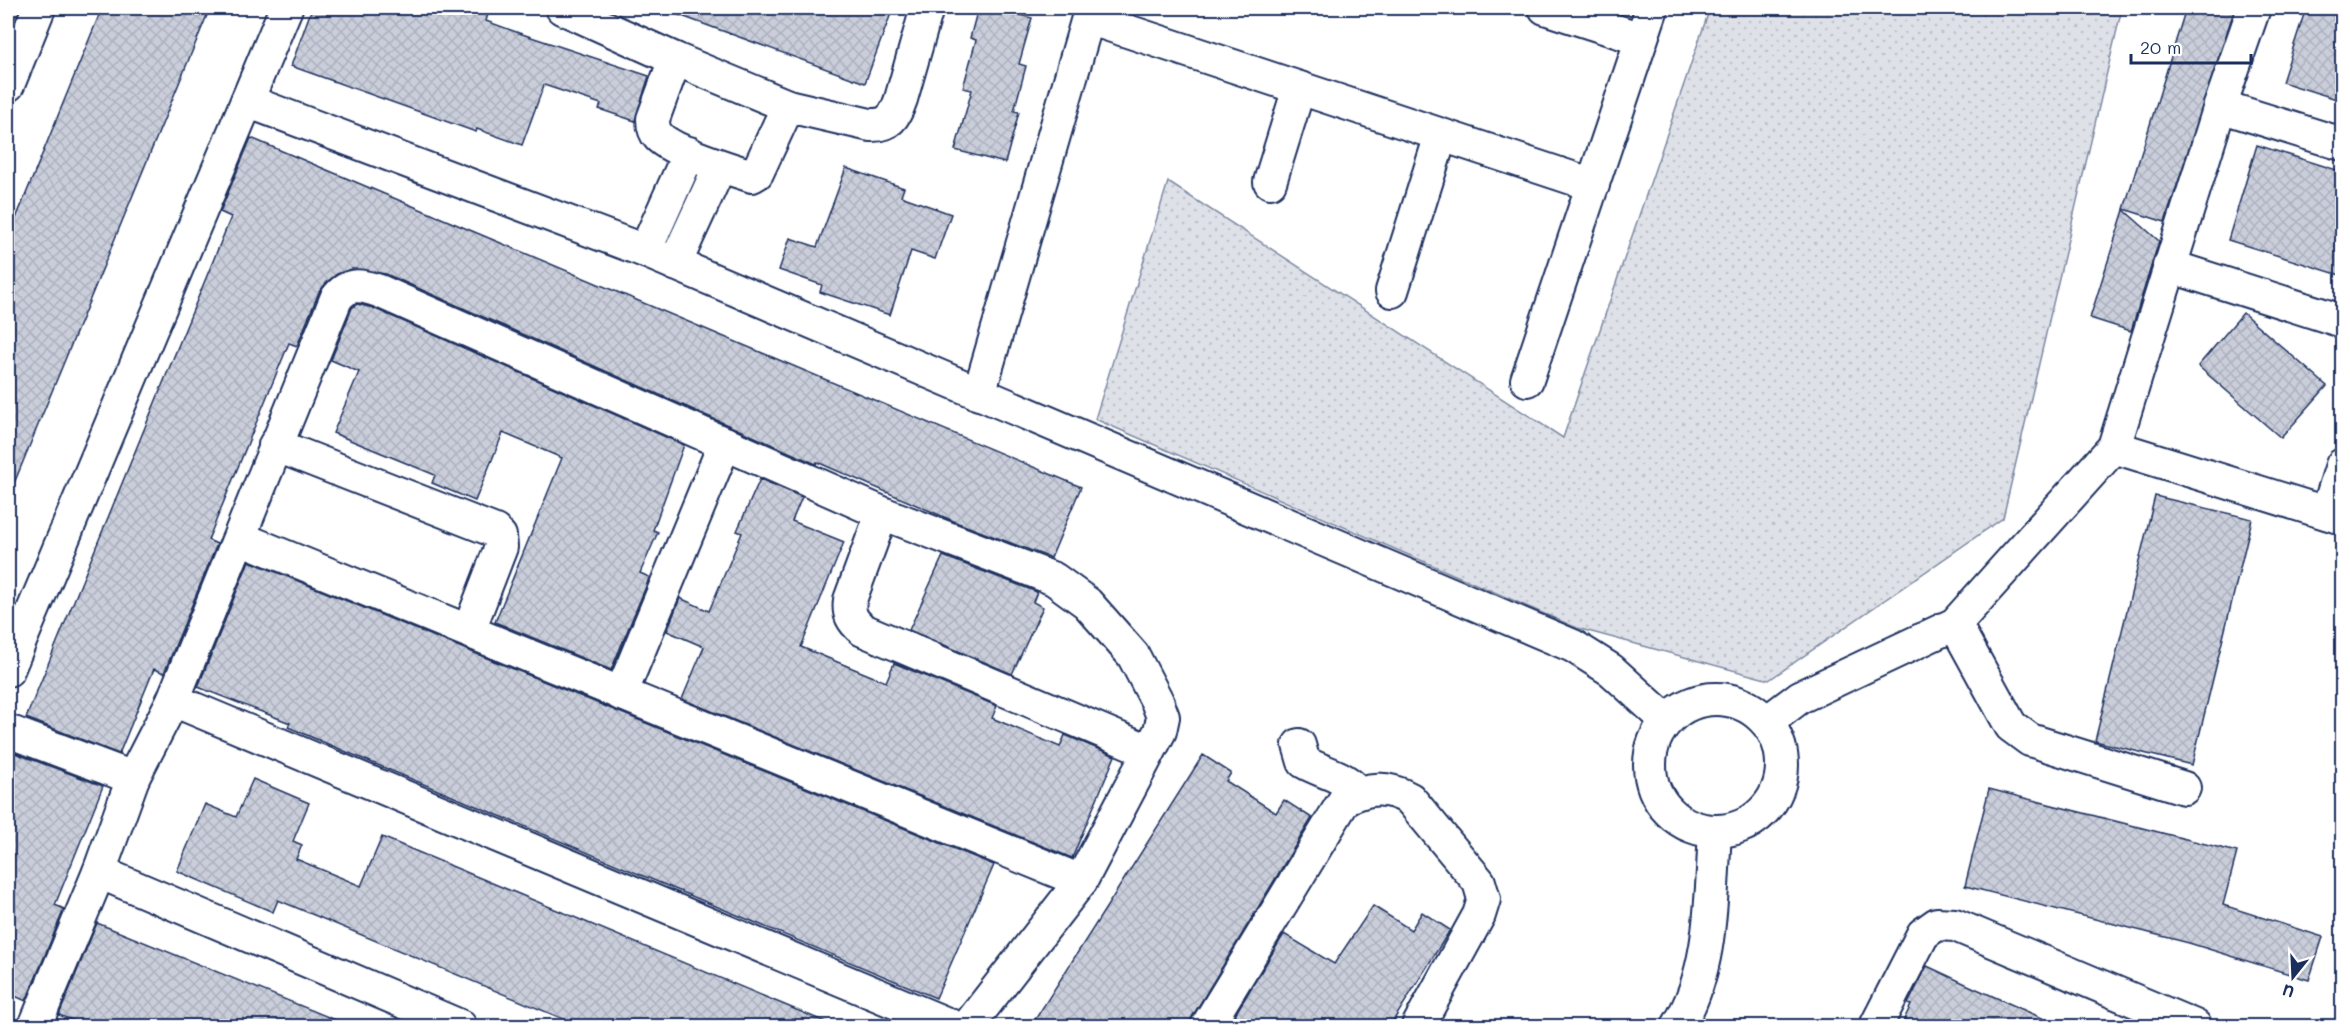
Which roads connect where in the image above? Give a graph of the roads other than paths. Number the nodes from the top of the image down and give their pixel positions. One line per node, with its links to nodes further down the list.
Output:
1 (39, 8): 10 (street)
2 (286, 8): 12 (street)
3 (562, 8): 9 (street)
4 (927, 8): 13 (street)
5 (1545, 8): 8 (street)
6 (1652, 8): 8 (street)
7 (2254, 8): 14 (street)
8 (1641, 39): 20 (street)
9 (675, 59): 13 (street); 17 (street)
10 (8, 85)
11 (1299, 88): 15 (street); 19 (street); 27 (street)
12 (247, 101): 21 (street); 37 (street)
13 (788, 106): 18 (street)
14 (2220, 106): 16 (street); 23 (street)
15 (1441, 135): 20 (street); 24 (street)
16 (2343, 144)
17 (689, 153): 18 (street); 21 (street)
18 (720, 166): 22 (street)
19 (1270, 182)
20 (1593, 185): 26 (street)
21 (645, 251): 22 (street)
22 (675, 264): 27 (street)
23 (2169, 266): 25 (street); 30 (street)
24 (1392, 291)
25 (2343, 321)
26 (1527, 380)
27 (979, 394): 40 (street)
28 (726, 443): 29 (street); 32 (street); 38 (street)
29 (275, 446): 34 (street); 36 (street)
30 (2114, 447): 33 (street); 35 (street)
31 (2343, 465): 33 (street)
32 (882, 513): 44 (street); 44 (street)
33 (2335, 516)
34 (240, 538): 36 (street); 39 (street)
35 (1955, 624): 41 (street); 46 (street)
36 (469, 630): 38 (street)
37 (8, 670)
38 (621, 694): 50 (street)
39 (173, 700): 45 (street); 53 (street)
40 (1666, 720): 41 (street); 48 (street)
41 (1767, 722): 48 (street)
42 (8, 731): 45 (street)
43 (1299, 745): 47 (street)
44 (1149, 752): 50 (street)
45 (133, 778): 49 (street)
46 (2184, 788)
47 (1359, 792): 55 (street); 56 (street)
48 (1715, 831): 57 (street)
49 (99, 872): 51 (street); 52 (street)
50 (1081, 880): 54 (street)
51 (35, 1026)
52 (460, 1026)
53 (952, 1026)
54 (968, 1026)
55 (1207, 1026)
56 (1418, 1026)
57 (1678, 1026)
58 (1876, 1026): 59 (street)
59 (2195, 1026)

